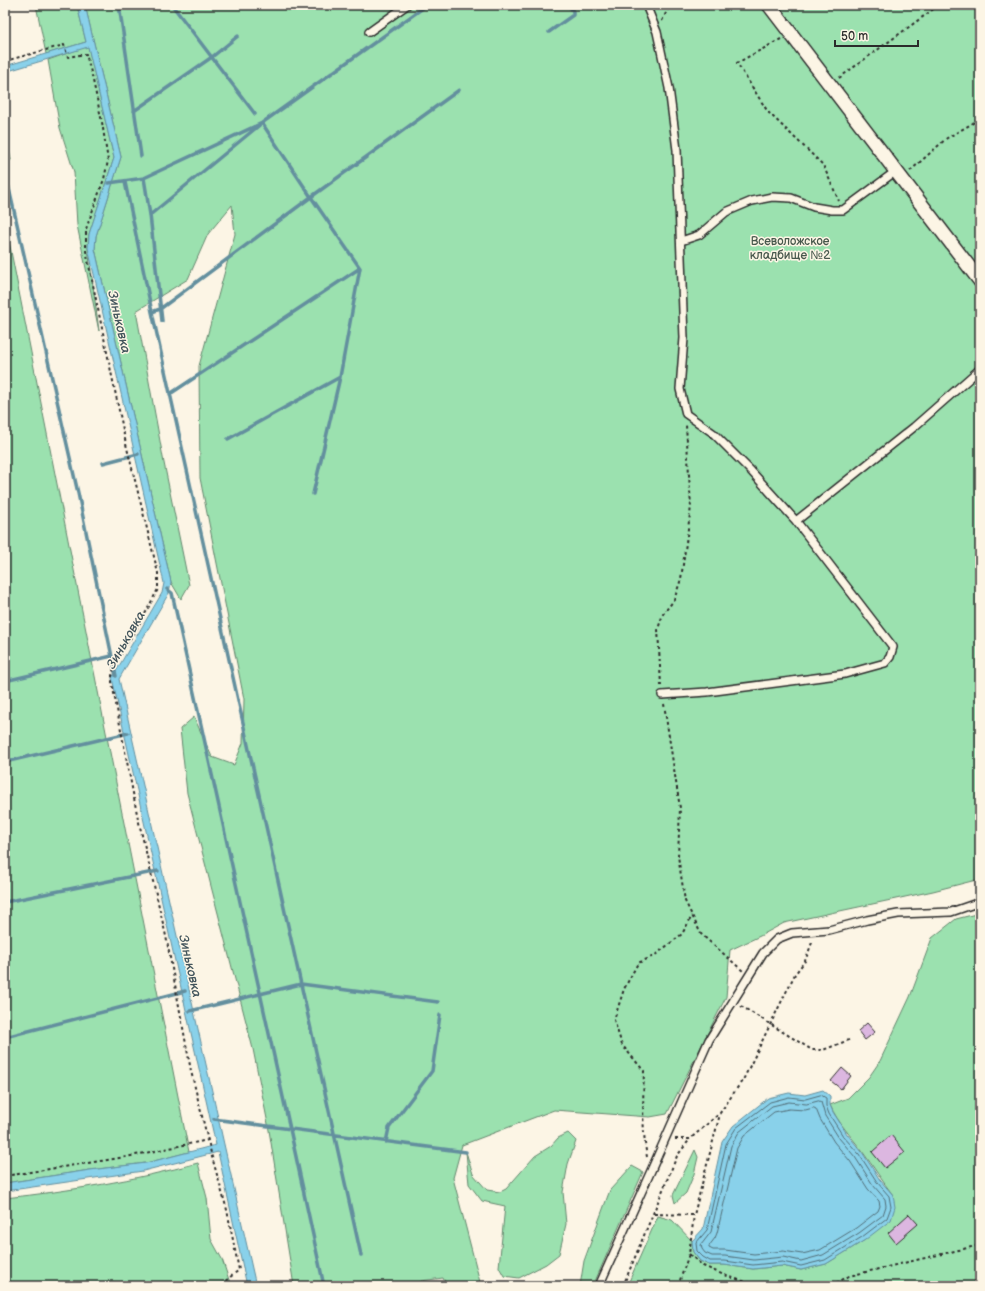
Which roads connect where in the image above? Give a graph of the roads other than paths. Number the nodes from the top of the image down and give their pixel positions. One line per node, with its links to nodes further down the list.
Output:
1 (407, 5): 4 (lane)
2 (646, 5): 6 (lane)
3 (769, 5): 5 (street)
4 (369, 32)
5 (899, 175): 6 (lane); 7 (street)
6 (681, 242): 9 (lane)
7 (980, 281)
8 (980, 369): 9 (lane)
9 (796, 521): 10 (lane)
10 (662, 695)
11 (980, 902): 12 (lane)
12 (599, 1286)

